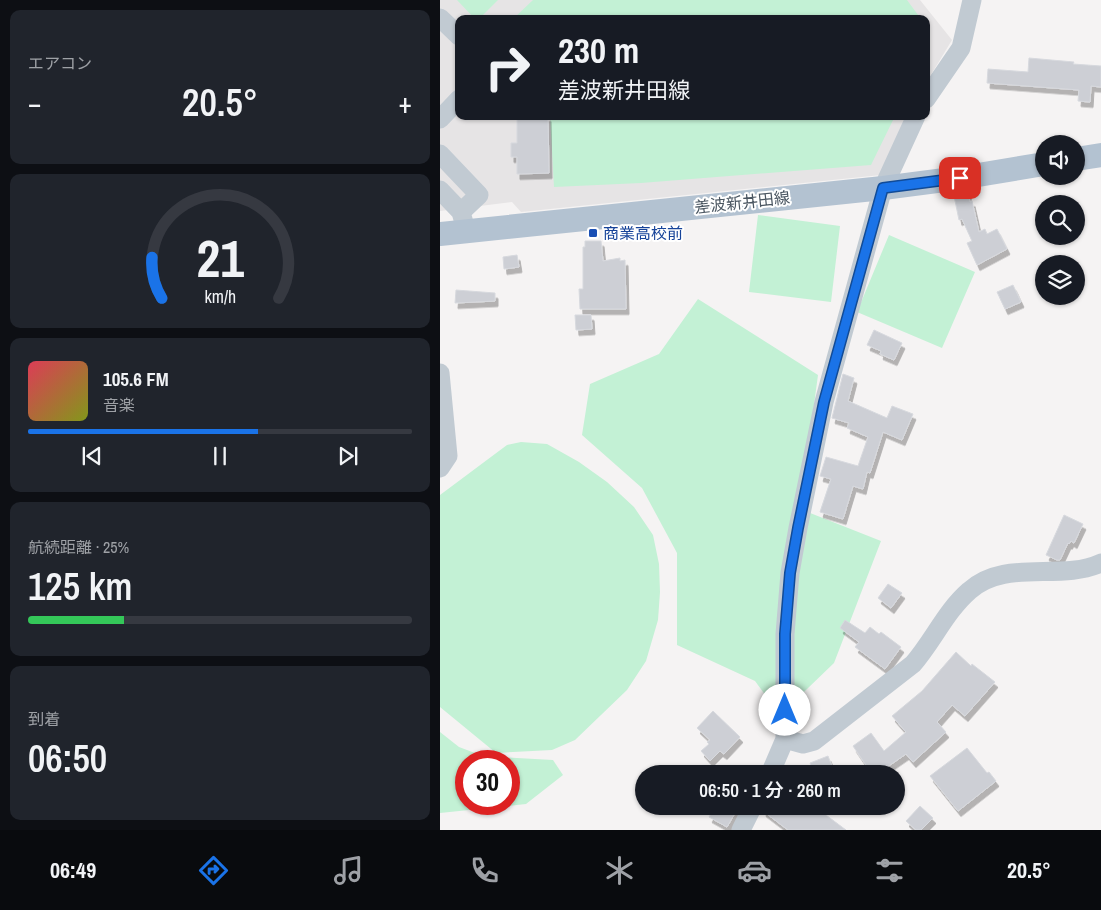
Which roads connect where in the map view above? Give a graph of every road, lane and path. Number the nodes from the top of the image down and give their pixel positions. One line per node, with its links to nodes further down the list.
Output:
1 (972, 0): 4 (street)
2 (440, 18): 3 (street)
3 (455, 32)
4 (930, 93)
5 (455, 103): 6 (street)
6 (440, 120)
7 (914, 120): 12 (street)
8 (440, 154): 14 (street)
9 (1101, 155): 10 (main road)
10 (1085, 158)
11 (1035, 166): 12 (main road, 差波新井田線)
12 (883, 188): 14 (main road, 差波新井田線); 19 (street)
13 (440, 190): 14 (street)
14 (463, 222): 15 (main road, 差波新井田線)
15 (440, 234)
16 (440, 373): 17 (street)
17 (440, 468)
18 (1101, 563): 19 (street)
19 (785, 739): 20 (street)
20 (774, 765)
21 (748, 815): 22 (street)
22 (741, 830)

